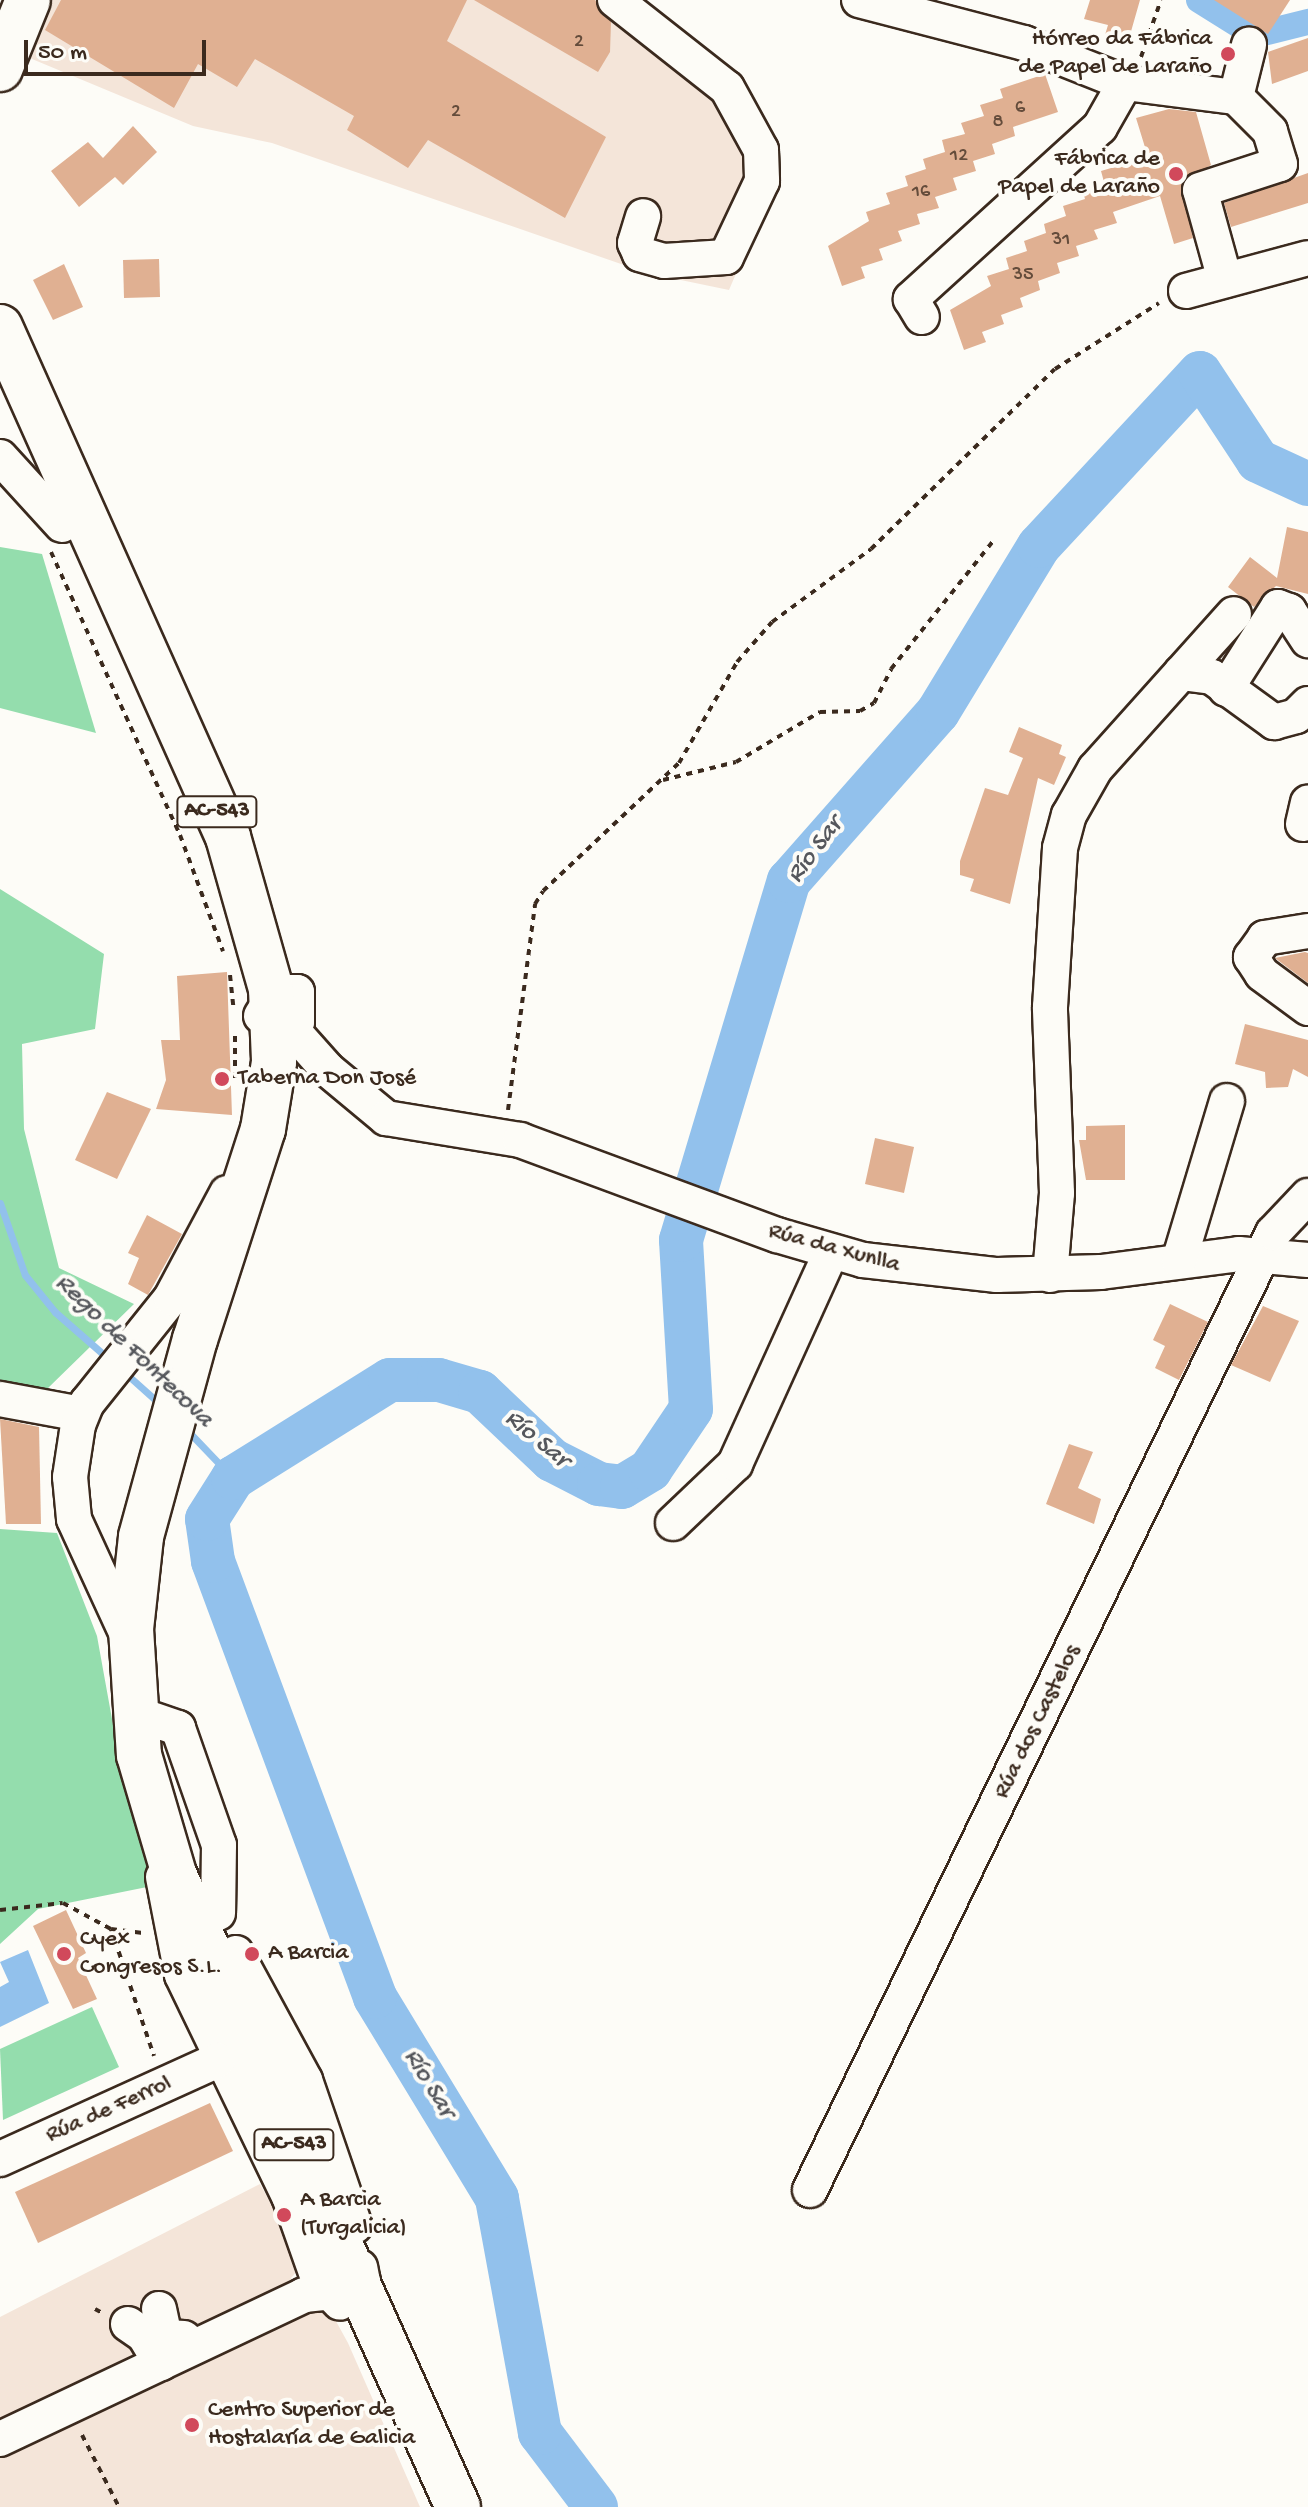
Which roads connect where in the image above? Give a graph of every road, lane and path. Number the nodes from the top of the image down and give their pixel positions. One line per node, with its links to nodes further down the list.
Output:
1 (615, 0): 10 (street)
2 (859, 0): 8 (street)
3 (1161, 0): 8 (path)
4 (15, 4): 5 (main road); 7 (main road)
5 (0, 40)
6 (1249, 45): 9 (street)
7 (0, 69)
8 (1125, 83): 9 (street); 14 (street)
9 (1236, 97): 12 (street)
10 (643, 216)
11 (1308, 258): 12 (street)
12 (1225, 280): 13 (street)
13 (1186, 291): 25 (path)
14 (922, 317)
15 (0, 327): 28 (main road, AC-543)
16 (0, 389): 18 (main road, AC-543)
17 (0, 457): 18 (street)
18 (55, 535): 26 (main road, AC-543); 31 (path)
19 (994, 540): 25 (path)
20 (1234, 614): 22 (street)
21 (1308, 640): 23 (street)
22 (1181, 673): 23 (street); 41 (street)
23 (1226, 689): 24 (street)
24 (1308, 704)
25 (660, 780): 34 (path)
26 (186, 794): 28 (street); 35 (main road, AC-543)
27 (1308, 931): 29 (street)
28 (287, 1008): 30 (street, Rúa da Xunlla); 32 (street, Rúa da Xunlla); 35 (main road, AC-543)
29 (1308, 1008)
30 (327, 1069): 32 (street, Rúa da Xunlla); 35 (street)
31 (234, 1091)
32 (356, 1092): 34 (street, Rúa da Xunlla)
33 (1227, 1101): 40 (street)
34 (504, 1136): 37 (street, Rúa da Xunlla)
35 (252, 1140): 42 (main road, AC-543); 42 (main road, AC-543); 44 (street)
36 (1308, 1196): 38 (street)
37 (831, 1252): 41 (street, Rúa da Xunlla); 45 (street)
38 (1265, 1254): 39 (street, Rúa da Xunlla); 40 (street, Rúa da Xunlla); 58 (street, Rúa dos Castelos)
39 (1308, 1260)
40 (1179, 1261): 41 (street, Rúa da Xunlla)
41 (1050, 1275)
42 (200, 1324): 46 (main road, AC-543)
43 (0, 1399): 44 (street)
44 (90, 1401): 46 (street)
45 (673, 1523)
46 (131, 1645): 47 (main road, AC-543); 48 (main road, AC-543)
47 (146, 1717): 49 (main road, AC-543); 52 (street)
48 (144, 1778): 50 (street); 59 (main road, AC-543)
49 (184, 1837): 52 (main road, AC-543); 59 (street)
50 (163, 1875): 55 (street); 59 (street)
51 (0, 1910): 53 (path)
52 (218, 1913): 59 (main road, AC-543)
53 (111, 1929): 54 (path); 56 (path)
54 (151, 1934)
55 (218, 2060): 57 (street, Rúa de Ferrol); 59 (street)
56 (158, 2066)
57 (0, 2159)
58 (810, 2190)
59 (340, 2270): 60 (street); 60 (street); 62 (street); 65 (main road, AC-543); 66 (main road, AC-543)
60 (406, 2433): 64 (street); 65 (street)
61 (82, 2435): 63 (path)
62 (0, 2439)
63 (119, 2507)
64 (439, 2507)
65 (456, 2507)
66 (478, 2507)

